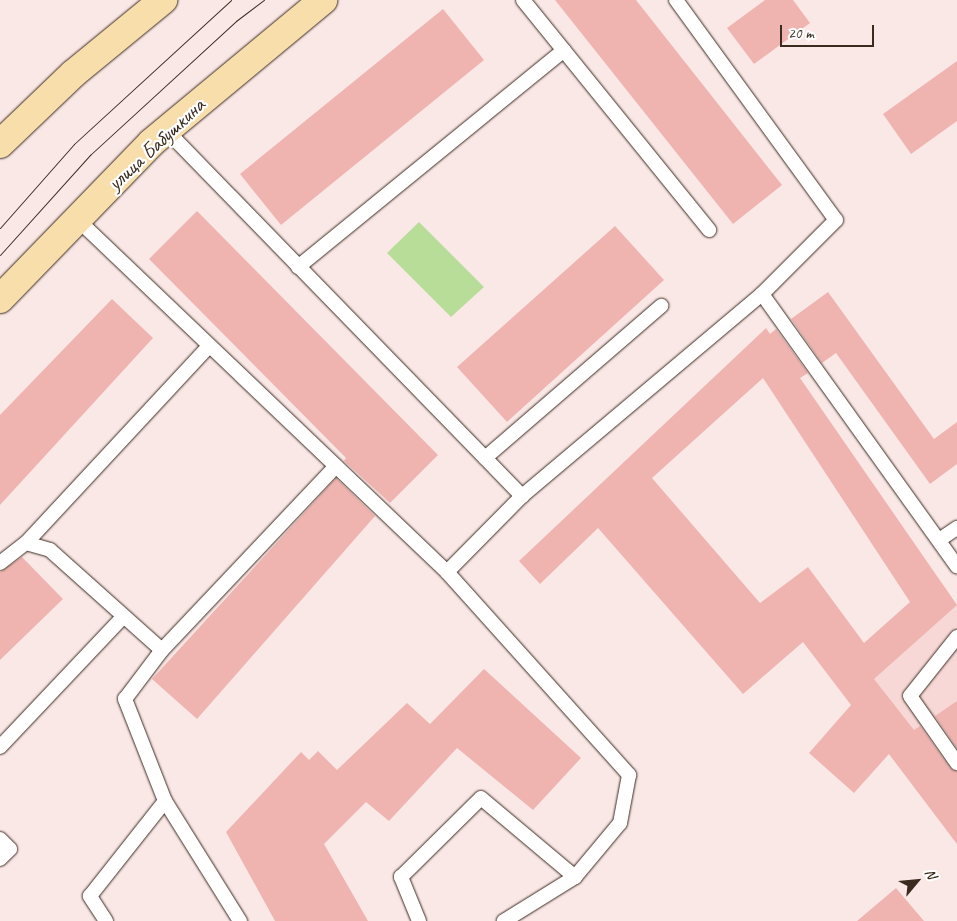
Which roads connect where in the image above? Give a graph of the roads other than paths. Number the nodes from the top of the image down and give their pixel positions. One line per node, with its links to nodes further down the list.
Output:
1 (163, 0): 7 (main road)
2 (323, 0): 6 (main road, улица Бабушкина)
3 (523, 0): 5 (lane)
4 (676, 0): 11 (lane)
5 (564, 50): 9 (lane); 10 (lane)
6 (166, 130): 8 (main road, улица Бабушкина); 10 (lane)
7 (0, 144)
8 (77, 220): 12 (main road, улица Бабушкина); 14 (lane)
9 (709, 230)
10 (298, 267): 15 (lane)
11 (762, 294): 17 (lane); 19 (lane)
12 (0, 299)
13 (661, 306): 15 (lane)
14 (209, 346): 16 (lane); 20 (lane)
15 (485, 458): 17 (lane)
16 (336, 466): 23 (lane); 26 (lane)
17 (522, 496): 23 (lane)
18 (957, 528): 19 (lane)
19 (939, 540): 22 (lane)
20 (26, 543): 21 (lane); 24 (lane)
21 (0, 563)
22 (957, 566)
23 (447, 572): 32 (lane)
24 (124, 616): 26 (lane); 27 (lane)
25 (957, 637): 28 (lane)
26 (162, 650): 29 (lane)
27 (0, 747)
28 (957, 764)
29 (165, 801): 33 (lane); 34 (lane)
30 (0, 840): 31 (lane)
31 (0, 859)
32 (574, 877): 35 (lane); 36 (lane)
33 (106, 921)
34 (240, 921)
35 (419, 921)
36 (504, 921)

